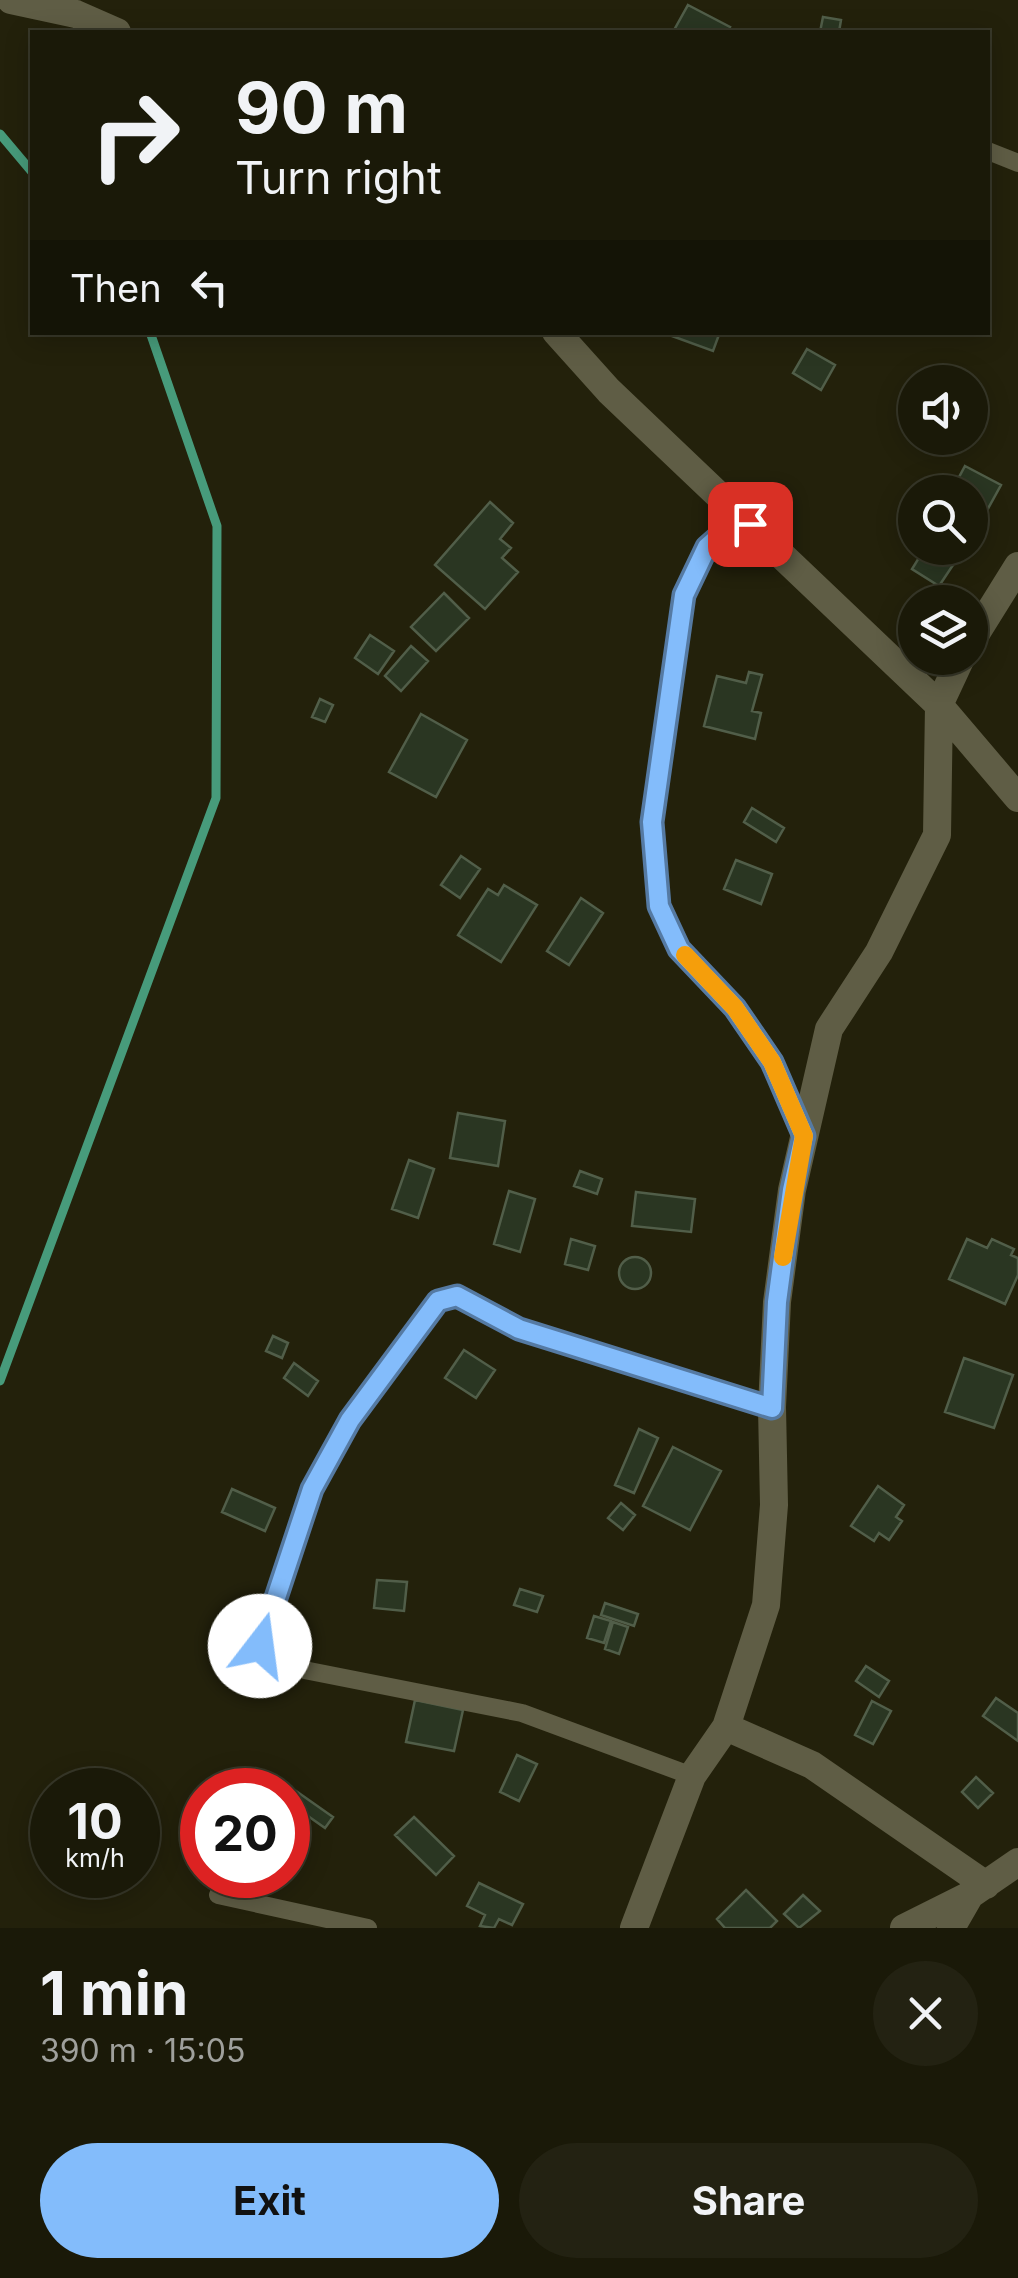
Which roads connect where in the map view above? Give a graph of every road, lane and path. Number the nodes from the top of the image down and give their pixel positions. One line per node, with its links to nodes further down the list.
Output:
1 (12, 0): 2 (street)
2 (112, 30)
3 (990, 152): 4 (lane)
4 (1018, 163)
5 (559, 335): 6 (street)
6 (750, 524): 10 (street); 12 (lane)
7 (1018, 566): 8 (street)
8 (988, 614)
9 (954, 675): 10 (street)
10 (939, 705): 11 (street); 12 (street)
11 (1018, 798)
12 (804, 1136): 13 (street)
13 (772, 1408): 14 (street); 15 (lane)
14 (726, 1727): 15 (street); 17 (street)
15 (692, 1776): 20 (street)
16 (1018, 1862): 17 (street)
17 (978, 1890): 21 (street); 22 (street)
18 (227, 1898): 19 (lane)
19 (368, 1928)
20 (634, 1928)
21 (904, 1928)
22 (951, 1928)

